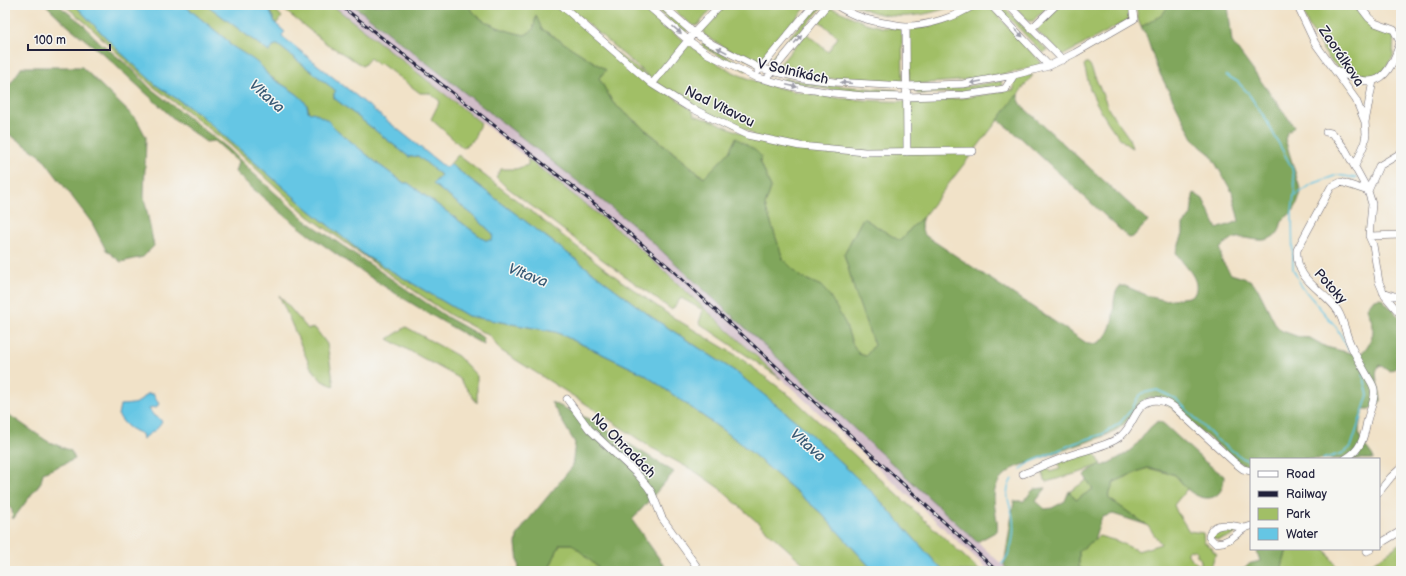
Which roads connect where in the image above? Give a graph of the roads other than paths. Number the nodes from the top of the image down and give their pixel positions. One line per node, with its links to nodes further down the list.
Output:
1 (561, 5): 29 (street, Nad Vltavou)
2 (647, 5): 18 (street, V Solníkách, one-way to 18)
3 (662, 5): 17 (street, V Solníkách)
4 (720, 5): 17 (street)
5 (813, 5): 23 (street)
6 (827, 5): 24 (street, one-way to 6)
7 (836, 5): 15 (street)
8 (974, 5): 15 (street)
9 (991, 5): 21 (street, one-way to 21)
10 (1008, 5): 16 (street)
11 (1056, 5): 16 (street)
12 (1132, 5): 20 (street, V Solníkách)
13 (1297, 5): 22 (street, Zaorálkova)
14 (1359, 5): 19 (street)
15 (906, 26): 30 (street)
16 (1031, 29): 20 (street)
17 (694, 33): 18 (street); 23 (street, V Solníkách, one-way to 17)
18 (689, 40): 26 (street, V Solníkách); 29 (street)
19 (1401, 41): 28 (street)
20 (1062, 60): 21 (street, V Solníkách)
21 (1049, 66): 25 (street, V Solníkách)
22 (1332, 67): 28 (street); 32 (street, Zaorálkova)
23 (759, 68): 24 (street, V Solníkách); 26 (street)
24 (770, 72): 27 (street); 30 (street, V Solníkách, one-way to 24)
25 (1014, 75): 30 (street, V Solníkách, one-way to 30); 31 (street, V Solníkách)
26 (754, 77): 27 (street, V Solníkách)
27 (766, 80): 31 (street, V Solníkách, one-way to 31)
28 (1373, 81): 32 (street)
29 (652, 84): 35 (street, Nad Vltavou)
30 (906, 86): 31 (street)
31 (907, 97): 35 (street)
32 (1365, 122): 37 (street)
33 (1326, 132): 37 (street)
34 (973, 151): 35 (street, Nad Vltavou)
35 (907, 152)
36 (1401, 153): 38 (street)
37 (1355, 166): 38 (street)
38 (1368, 191): 40 (street); 45 (street, Potoky)
39 (1401, 234): 40 (street)
40 (1369, 236): 41 (street)
41 (1383, 292): 42 (street); 43 (street)
42 (1401, 296)
43 (1401, 315)
44 (567, 399): 52 (street, Na Ohradách)
45 (1346, 458)
46 (1401, 468): 49 (street)
47 (1250, 471): 48 (street)
48 (1023, 474)
49 (1380, 491)
50 (1401, 531): 51 (street)
51 (1380, 543)
52 (700, 571)

